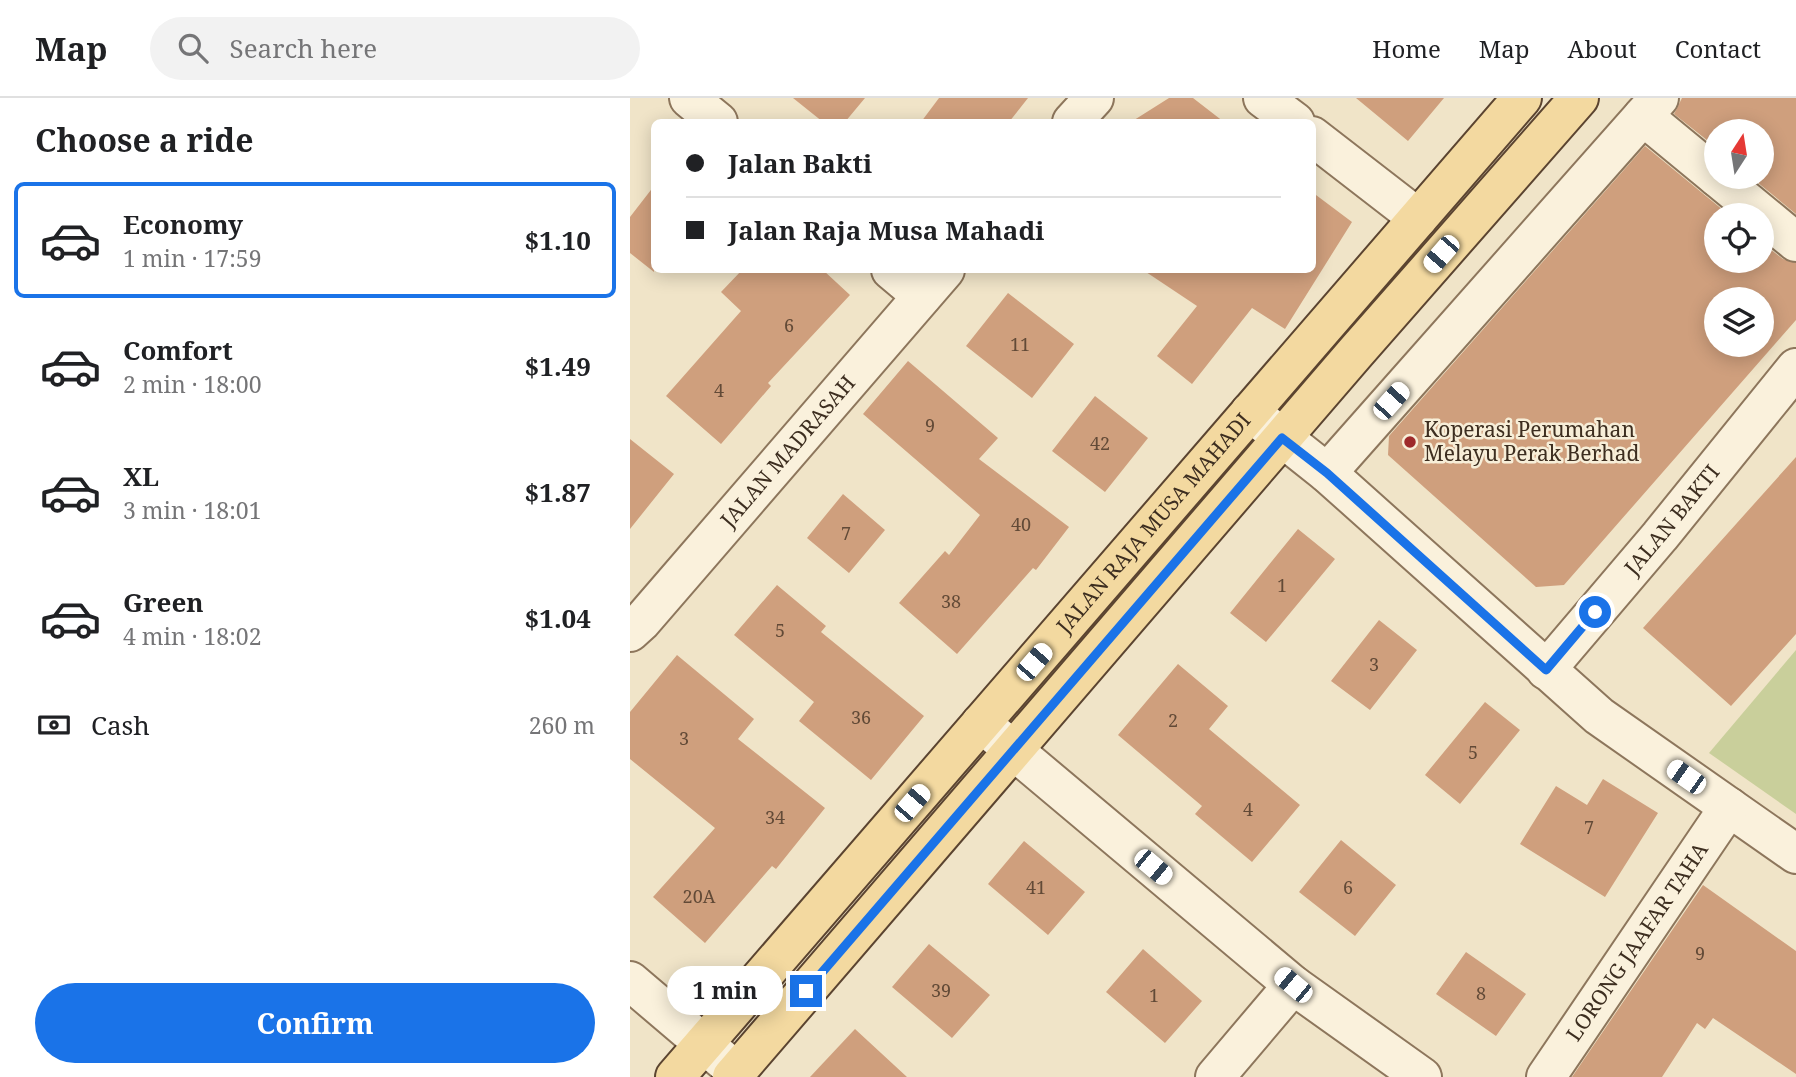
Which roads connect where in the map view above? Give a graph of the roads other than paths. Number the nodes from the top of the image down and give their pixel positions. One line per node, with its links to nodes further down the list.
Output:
1 (689, 98): 7 (street)
2 (1094, 98): 8 (street)
3 (1263, 98): 9 (street)
4 (1522, 98): 13 (main road, JALAN RAJA MUSA MAHADI)
5 (1579, 98): 19 (main road, JALAN RAJA MUSA MAHADI)
6 (1651, 107): 11 (street); 20 (street)
7 (714, 119)
8 (1075, 119)
9 (1291, 119)
10 (1316, 139): 13 (street)
11 (1704, 163)
12 (1732, 189): 14 (street)
13 (1418, 218): 18 (main road, JALAN RAJA MUSA MAHADI)
14 (1796, 242)
15 (901, 273): 16 (street)
16 (934, 283): 21 (street, JALAN MADRASAH)
17 (1796, 368): 22 (street, JALAN BAKTI)
18 (1250, 412): 19 (street); 23 (main road, JALAN RAJA MUSA MAHADI)
19 (1282, 438): 20 (street); 24 (main road, JALAN RAJA MUSA MAHADI)
20 (1327, 473): 22 (street)
21 (630, 632)
22 (1546, 670): 25 (street)
23 (981, 723): 24 (street); 29 (main road, JALAN RAJA MUSA MAHADI)
24 (1014, 749): 28 (street); 30 (main road, JALAN RAJA MUSA MAHADI)
25 (1729, 807): 26 (street); 34 (street, LORONG JAAFAR TAHA)
26 (1796, 854)
27 (630, 981): 29 (street)
28 (1293, 985): 32 (street); 33 (street)
29 (703, 1044): 30 (street); 31 (main road, JALAN RAJA MUSA MAHADI)
30 (735, 1074)
31 (675, 1077)
32 (1215, 1077)
33 (1422, 1077)
34 (1546, 1077)

